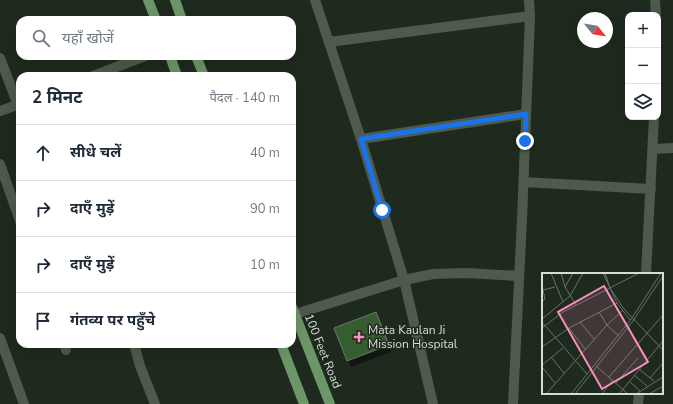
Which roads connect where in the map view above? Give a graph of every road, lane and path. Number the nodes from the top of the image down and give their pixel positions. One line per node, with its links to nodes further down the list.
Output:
1 (148, 0): 7 (main road)
2 (175, 0): 8 (main road)
3 (315, 0): 10 (street)
4 (529, 0): 9 (street)
5 (655, 0): 6 (street)
6 (656, 12)
7 (154, 16)
8 (181, 16)
9 (530, 16): 10 (street); 21 (street)
10 (329, 42): 23 (street)
11 (0, 58): 18 (street)
12 (136, 60): 15 (street)
13 (171, 60): 16 (main road)
14 (198, 60): 17 (main road)
15 (104, 72)
16 (176, 72)
17 (202, 72)
18 (16, 98)
19 (16, 106): 20 (street)
20 (0, 111)
21 (526, 114): 23 (street); 27 (street)
22 (654, 120): 25 (street)
23 (361, 139): 32 (street)
24 (673, 148): 25 (street)
25 (653, 149): 28 (street)
26 (0, 164): 29 (street)
27 (524, 182): 28 (street); 31 (street)
28 (651, 189): 30 (street)
29 (16, 210)
30 (646, 273)
31 (519, 276): 32 (street); 44 (street)
32 (404, 280): 33 (street); 43 (street)
33 (296, 311)
34 (296, 319): 42 (main road, 100 Feet Road)
35 (0, 338): 39 (street)
36 (135, 348): 40 (street)
37 (283, 348): 41 (main road)
38 (639, 394): 45 (street)
39 (24, 404)
40 (155, 404)
41 (304, 404)
42 (330, 404)
43 (433, 404)
44 (513, 404)
45 (638, 404)

